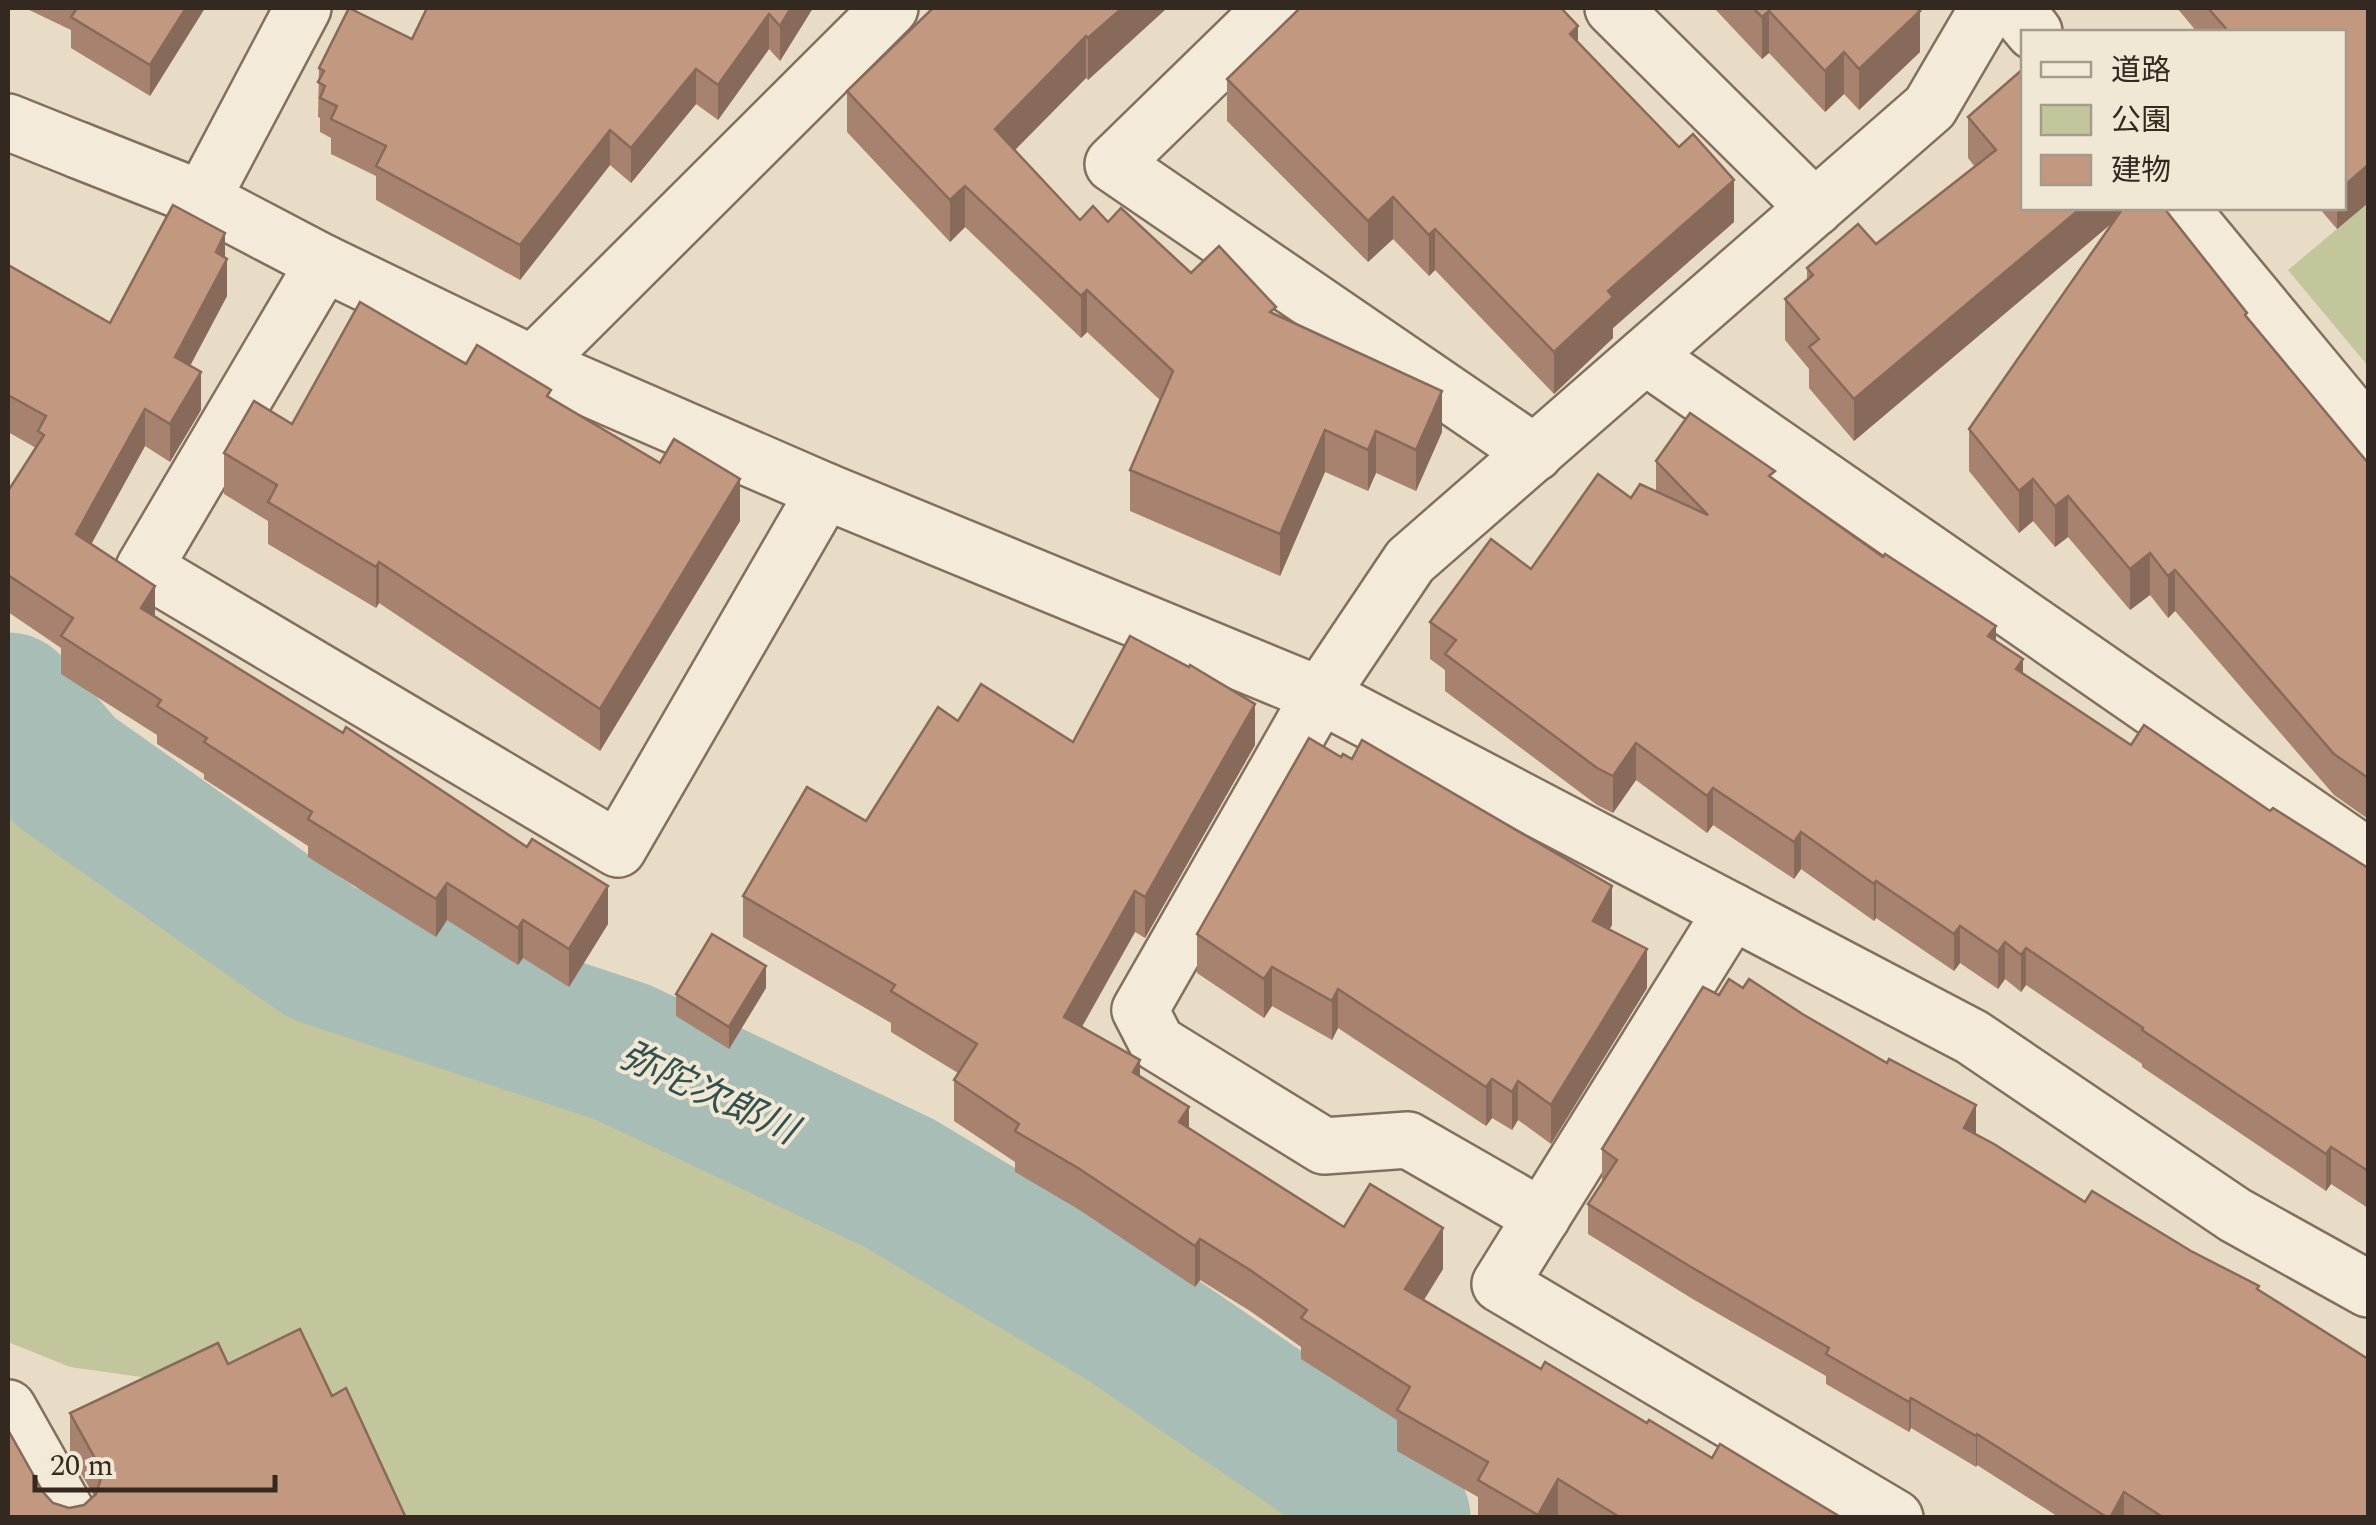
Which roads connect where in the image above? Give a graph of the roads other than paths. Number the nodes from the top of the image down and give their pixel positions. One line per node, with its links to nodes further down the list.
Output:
1 (303, 8): 9 (street)
2 (890, 8): 14 (street)
3 (1273, 8): 16 (street)
4 (1612, 8): 10 (street)
5 (1988, 8): 10 (street)
6 (2014, 8): 7 (street)
7 (2032, 30)
8 (8, 122): 9 (street)
9 (202, 199): 12 (street)
10 (1814, 208): 13 (street)
11 (2182, 210): 15 (street)
12 (324, 263): 14 (street); 17 (street)
13 (1645, 356): 16 (street); 19 (street)
14 (533, 364): 17 (street)
15 (2368, 434)
16 (1535, 453): 18 (street)
17 (825, 491): 18 (street)
18 (1320, 695): 20 (street); 21 (street)
19 (2368, 856)
20 (1732, 911): 21 (street); 22 (street)
21 (1542, 1217): 25 (street)
22 (2368, 1289)
23 (8, 1408): 24 (street)
24 (70, 1518)
25 (1894, 1518)

